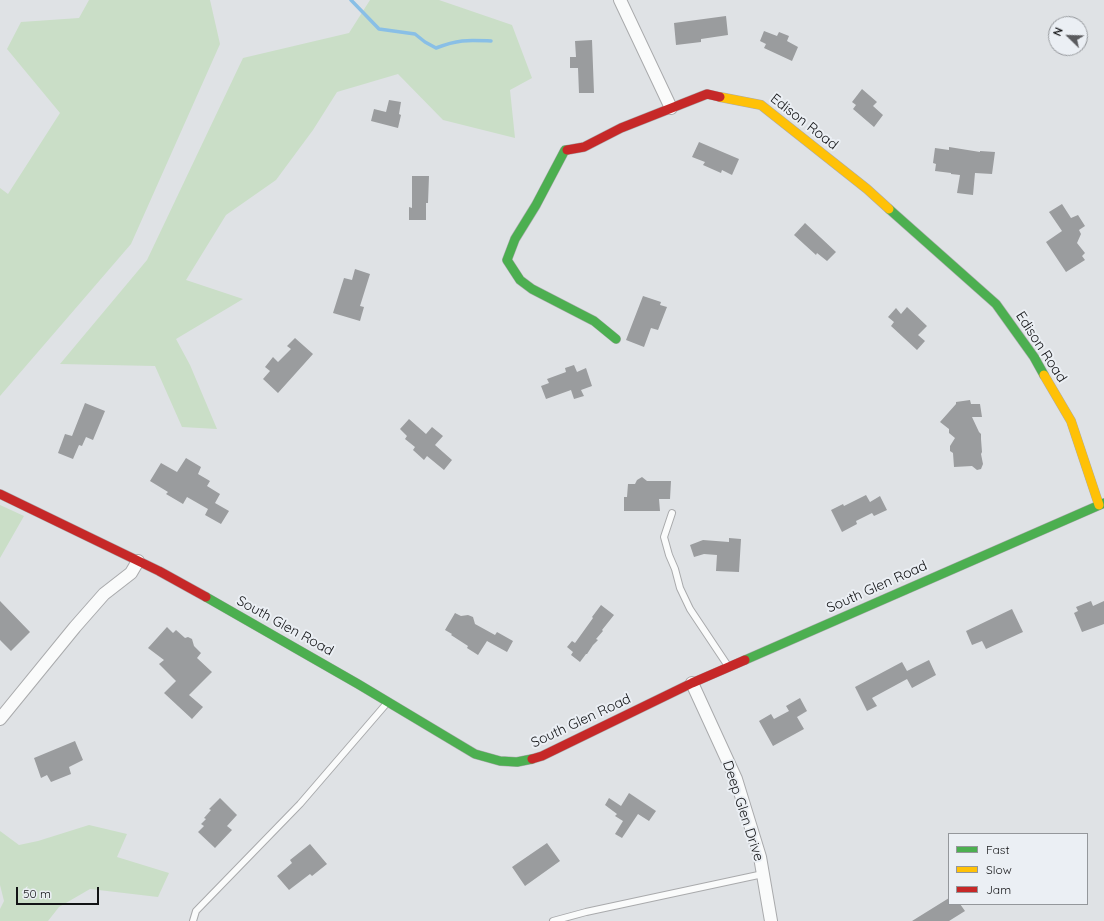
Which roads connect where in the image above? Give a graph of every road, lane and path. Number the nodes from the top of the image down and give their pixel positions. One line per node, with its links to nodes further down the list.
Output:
1 (620, 0): 2 (street)
2 (672, 108): 3 (main road, Edison Road); 5 (main road, Edison Road)
3 (616, 340)
4 (0, 494): 7 (main road, South Glen Road)
5 (1102, 504): 8 (main road, South Glen Road)
6 (672, 513): 8 (lane)
7 (138, 561): 10 (main road, South Glen Road); 11 (street)
8 (729, 667): 9 (main road, South Glen Road)
9 (692, 683): 10 (main road, South Glen Road); 12 (street, Deep Glen Drive)
10 (388, 702): 13 (lane)
11 (0, 719)
12 (763, 874): 14 (lane); 15 (street, Deep Glen Drive)
13 (193, 921)
14 (553, 921)
15 (771, 921)

